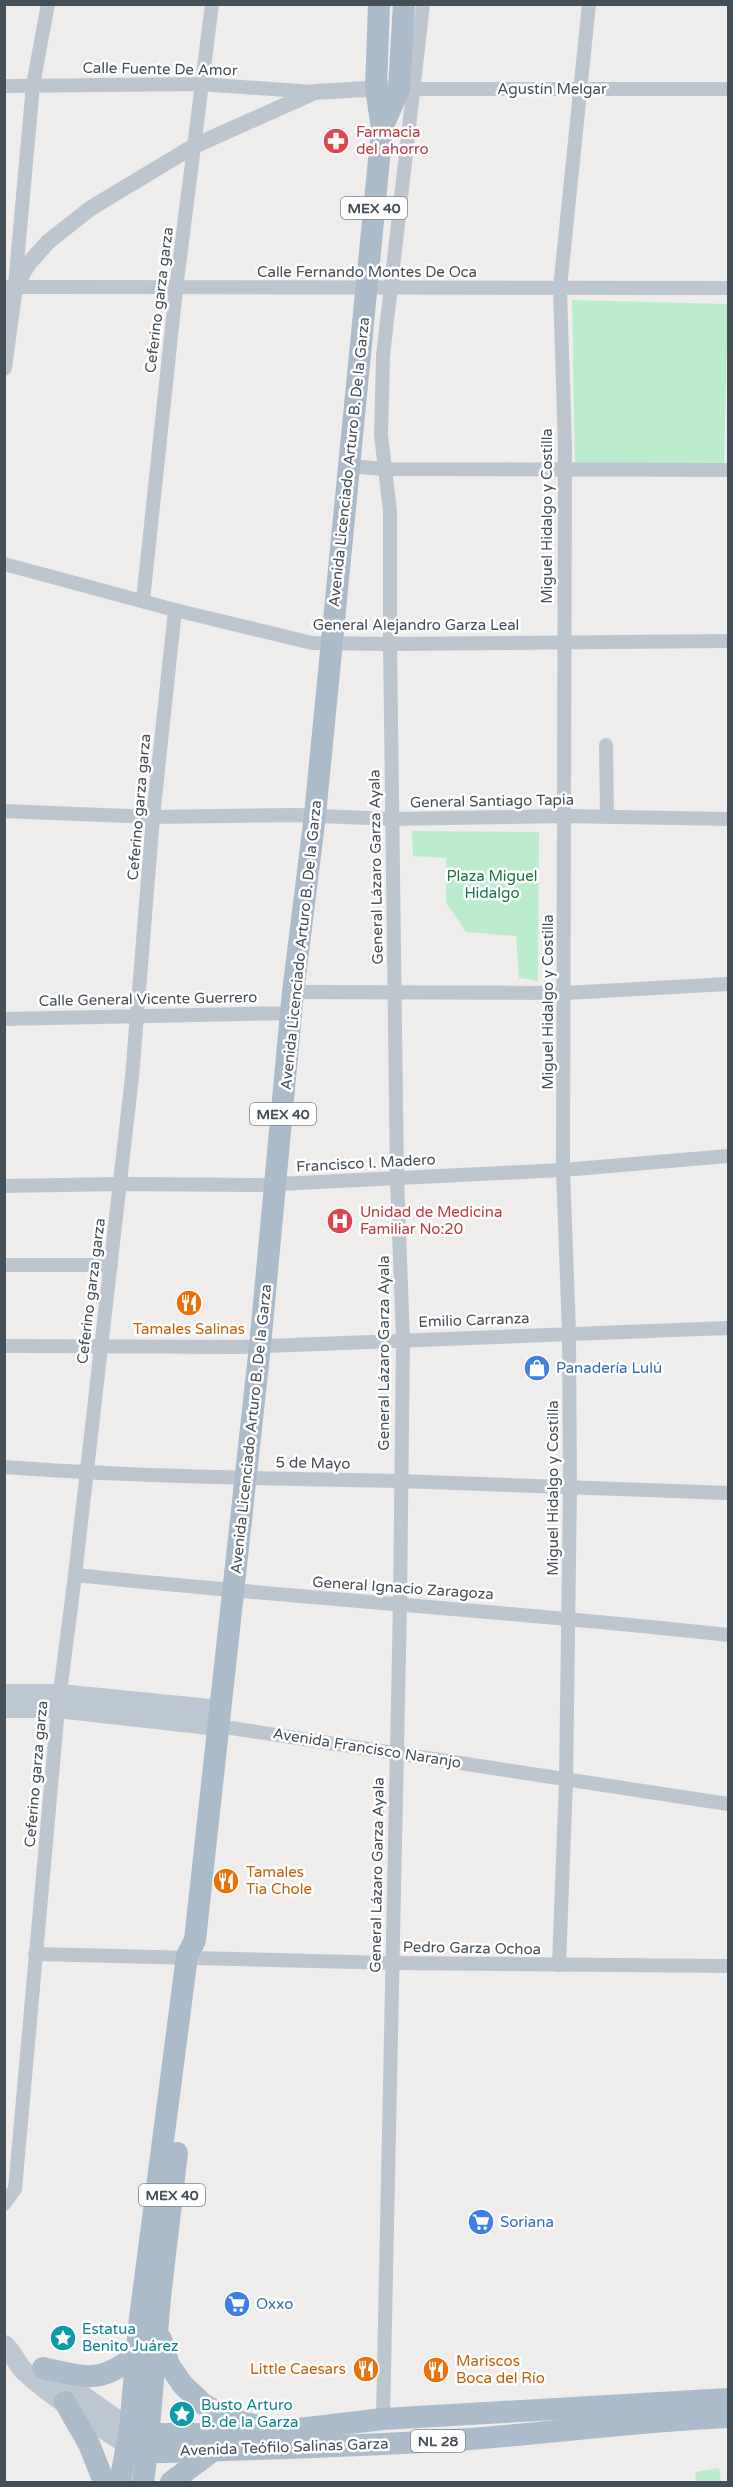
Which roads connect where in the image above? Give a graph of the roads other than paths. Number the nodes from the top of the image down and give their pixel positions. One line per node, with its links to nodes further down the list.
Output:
1 (48, 4): 7 (street)
2 (212, 4): 6 (street, Ceferino garza garza)
3 (588, 4): 11 (street, Miguel Hidalgo y Costilla)
4 (376, 6): 9 (main road, Avenida Licenciado Arturo B. De la Garza / MEX 40)
5 (416, 6): 10 (main road, Avenida Licenciado Arturo B. De la Garza / MEX 40)
6 (200, 84): 7 (street, Calle Fuente De Amor); 13 (street, Calle Fuente De Amor); 15 (street, Ceferino garza garza)
7 (33, 85): 8 (street, Calle Fuente De Amor); 16 (street)
8 (4, 86)
9 (376, 88): 10 (street, Agustín Melgar); 13 (street, Agustín Melgar); 14 (main road, Avenida Licenciado Arturo B. De la Garza / MEX 40)
10 (406, 89): 11 (street, Agustín Melgar); 14 (main road, Avenida Licenciado Arturo B. De la Garza / MEX 40); 18 (street, General Lázaro Garza Ayala)
11 (580, 89): 12 (street, Agustín Melgar); 19 (street, Miguel Hidalgo y Costilla)
12 (729, 89)
13 (315, 92): 15 (street)
14 (382, 129): 17 (main road, Avenida Licenciado Arturo B. De la Garza / MEX 40)
15 (194, 146): 16 (street); 21 (street, Ceferino garza garza)
16 (10, 287): 21 (street, Calle Fernando Montes De Oca); 22 (street)
17 (366, 287): 18 (street, Calle Fernando Montes De Oca); 21 (street, Calle Fernando Montes De Oca); 23 (main road, Avenida Licenciado Arturo B. De la Garza / MEX 40)
18 (390, 288): 19 (street, Calle Fernando Montes De Oca); 24 (street, General Lázaro Garza Ayala)
19 (560, 288): 20 (street, Calle Fernando Montes De Oca); 26 (street, Miguel Hidalgo y Costilla)
20 (729, 288)
21 (176, 289): 28 (street, Ceferino garza garza)
22 (4, 368)
23 (350, 466): 24 (street); 32 (main road, Avenida Licenciado Arturo B. De la Garza / MEX 40)
24 (384, 470): 26 (street); 33 (street, General Lázaro Garza Ayala)
25 (729, 470): 26 (street)
26 (563, 471): 31 (street, Miguel Hidalgo y Costilla)
27 (4, 564): 28 (street, General Alejandro Garza Leal)
28 (143, 600): 29 (street, General Alejandro Garza Leal)
29 (175, 610): 32 (street, General Alejandro Garza Leal); 38 (street, Ceferino garza garza)
30 (729, 641): 31 (street, General Alejandro Garza Leal)
31 (562, 642): 33 (street, General Alejandro Garza Leal); 37 (street, Miguel Hidalgo y Costilla)
32 (331, 644): 33 (street, General Alejandro Garza Leal); 36 (main road, Avenida Licenciado Arturo B. De la Garza / MEX 40)
33 (390, 644): 40 (street, General Lázaro Garza Ayala)
34 (606, 745): 39 (street)
35 (4, 811): 38 (street, General Santiago Tapia)
36 (315, 815): 38 (street, General Santiago Tapia); 40 (street, General Santiago Tapia); 45 (main road, Avenida Licenciado Arturo B. De la Garza / MEX 40)
37 (564, 816): 39 (street, General Santiago Tapia); 40 (street, General Santiago Tapia); 44 (street, Miguel Hidalgo y Costilla)
38 (153, 817): 46 (street, Ceferino garza garza)
39 (607, 817): 41 (street, General Santiago Tapia)
40 (392, 819): 43 (street, General Lázaro Garza Ayala)
41 (729, 819)
42 (729, 984): 44 (street, Calle General Vicente Guerrero)
43 (395, 993): 44 (street, Calle General Vicente Guerrero); 45 (street, Calle General Vicente Guerrero); 50 (street, General Lázaro Garza Ayala)
44 (566, 993): 49 (street, Miguel Hidalgo y Costilla)
45 (293, 1003): 46 (street, Calle General Vicente Guerrero); 52 (main road, Avenida Licenciado Arturo B. De la Garza / MEX 40)
46 (138, 1015): 47 (street, Calle General Vicente Guerrero); 51 (street, Ceferino garza garza)
47 (4, 1019)
48 (729, 1156): 49 (street, Francisco I. Madero)
49 (563, 1170): 50 (street, Francisco I. Madero); 57 (street, Miguel Hidalgo y Costilla)
50 (397, 1178): 52 (street, Francisco I. Madero); 58 (street, General Lázaro Garza Ayala)
51 (120, 1184): 52 (street, Francisco I. Madero); 53 (street, Francisco I. Madero); 55 (street, Ceferino garza garza)
52 (277, 1184): 61 (main road, Avenida Licenciado Arturo B. De la Garza / MEX 40)
53 (4, 1186)
54 (4, 1265): 55 (street)
55 (111, 1265): 59 (street, Ceferino garza garza)
56 (729, 1328): 57 (street, Emilio Carranza)
57 (569, 1333): 58 (street, Emilio Carranza); 66 (street, Miguel Hidalgo y Costilla)
58 (403, 1340): 61 (street, Emilio Carranza); 65 (street, General Lázaro Garza Ayala)
59 (102, 1345): 60 (street, Emilio Carranza); 61 (street, Emilio Carranza); 63 (street, Ceferino garza garza)
60 (4, 1346)
61 (260, 1346): 64 (main road, Avenida Licenciado Arturo B. De la Garza / MEX 40)
62 (4, 1467): 63 (street, 5 de Mayo)
63 (86, 1473): 64 (street, 5 de Mayo); 68 (street, Ceferino garza garza)
64 (246, 1478): 65 (street, 5 de Mayo); 69 (main road, Avenida Licenciado Arturo B. De la Garza / MEX 40)
65 (401, 1481): 66 (street, 5 de Mayo); 70 (street, General Lázaro Garza Ayala)
66 (570, 1489): 67 (street, 5 de Mayo); 71 (street, Miguel Hidalgo y Costilla)
67 (729, 1493)
68 (75, 1575): 69 (street, General Ignacio Zaragoza); 74 (street, Ceferino garza garza)
69 (234, 1592): 70 (street, General Ignacio Zaragoza); 76 (main road, Avenida Licenciado Arturo B. De la Garza / MEX 40)
70 (400, 1604): 71 (street, General Ignacio Zaragoza); 77 (street, General Lázaro Garza Ayala)
71 (568, 1617): 72 (street, General Ignacio Zaragoza); 78 (street, Miguel Hidalgo y Costilla)
72 (729, 1635)
73 (4, 1694): 74 (main road, Avenida Francisco Naranjo)
74 (59, 1701): 75 (main road, Avenida Francisco Naranjo); 76 (main road, Avenida Francisco Naranjo); 81 (street, Ceferino garza garza)
75 (4, 1708)
76 (219, 1718): 77 (street, Avenida Francisco Naranjo); 80 (main road, Avenida Licenciado Arturo B. De la Garza / MEX 40)
77 (396, 1752): 78 (street, Avenida Francisco Naranjo); 82 (street, General Lázaro Garza Ayala)
78 (566, 1780): 79 (street, Avenida Francisco Naranjo); 83 (street, Miguel Hidalgo y Costilla)
79 (729, 1804)
80 (194, 1951): 81 (street, Pedro Garza Ochoa); 82 (street, Pedro Garza Ochoa); 86 (main road, Avenida Licenciado Arturo B. De la Garza / MEX 40); 88 (main road, Avenida Licenciado Arturo B. De la Garza / MEX 40)
81 (35, 1954): 85 (street, Ceferino garza garza)
82 (392, 1963): 83 (street, Pedro Garza Ochoa); 94 (street, General Lázaro Garza Ayala)
83 (559, 1965): 84 (street, Pedro Garza Ochoa)
84 (729, 1966)
85 (4, 2204)
86 (158, 2330): 95 (main road); 96 (main road, Avenida Licenciado Arturo B. De la Garza / MEX 40)
87 (9, 2349): 89 (main road); 91 (main road)
88 (138, 2354): 89 (main road); 96 (main road, Avenida Licenciado Arturo B. De la Garza / MEX 40)
89 (44, 2368): 96 (main road)
90 (729, 2399): 92 (main road, Avenida Teófilo Salinas Garza / NL 28)
91 (65, 2402): 96 (main road); 99 (main road)
92 (433, 2417): 94 (main road, Avenida Teófilo Salinas Garza / NL 28); 97 (main road)
93 (729, 2417): 97 (main road, Avenida Teófilo Salinas Garza / NL 28)
94 (383, 2419): 95 (main road, Avenida Teófilo Salinas Garza / NL 28)
95 (282, 2431): 96 (main road, Avenida Teófilo Salinas Garza / NL 28)
96 (138, 2440): 98 (main road, Avenida Teófilo Salinas Garza / NL 28); 100 (main road, Avenida Licenciado Arturo B. De la Garza / MEX 40); 101 (main road, Avenida Licenciado Arturo B. De la Garza / MEX 40)
97 (434, 2441): 98 (main road, Avenida Teófilo Salinas Garza / NL 28)
98 (214, 2450): 102 (main road)
99 (104, 2482)
100 (120, 2482)
101 (143, 2482)
102 (171, 2482)

